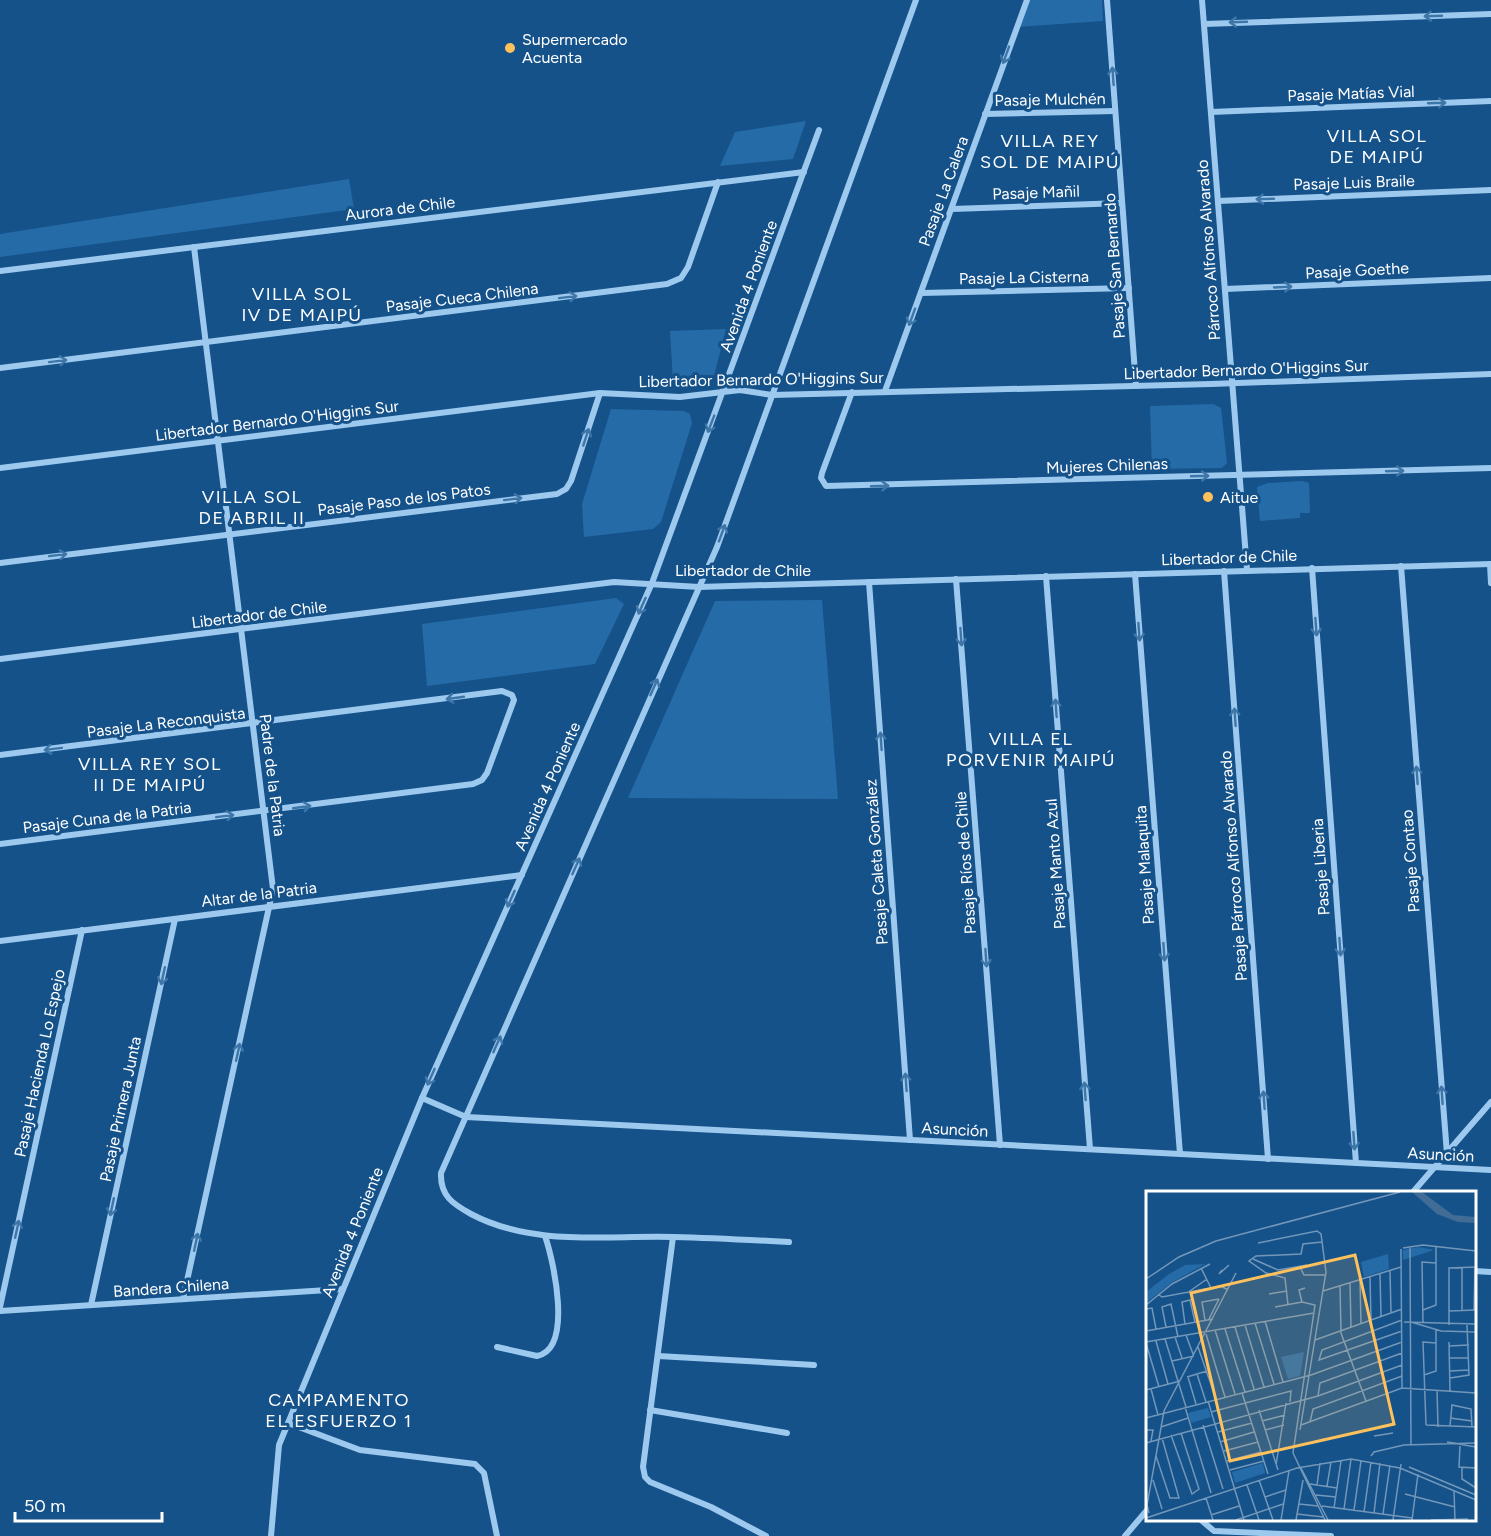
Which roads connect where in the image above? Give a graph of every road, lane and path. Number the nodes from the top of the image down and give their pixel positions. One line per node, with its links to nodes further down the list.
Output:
1 (916, 0): 33 (street)
2 (1026, 0): 10 (street, Pasaje La Calera, one-way to 10)
3 (1107, 0): 8 (street, Pasaje San Bernardo, one-way to 3)
4 (1202, 0): 6 (street, Párroco Alfonso Alvarado)
5 (1491, 14): 6 (street, one-way to 6)
6 (1204, 24): 9 (street, Párroco Alfonso Alvarado)
7 (1491, 101): 9 (street, Pasaje Matías Vial, one-way to 7)
8 (1115, 111): 10 (street, Pasaje Mulchén); 16 (street, Pasaje San Bernardo)
9 (1211, 112): 15 (street, Párroco Alfonso Alvarado)
10 (985, 114): 17 (street, Pasaje La Calera)
11 (819, 130): 12 (street, Avenida 4 Poniente)
12 (804, 172): 13 (street, Aurora de Chile); 29 (street, Avenida 4 Poniente)
13 (718, 182): 18 (street, Aurora de Chile); 24 (street, Pasaje Cueca Chilena, one-way to 13)
14 (1491, 190): 15 (street, Pasaje Luis Braile, one-way to 15)
15 (1218, 201): 22 (street, Párroco Alfonso Alvarado)
16 (1122, 203): 17 (street, Pasaje Mañil); 21 (street, Pasaje San Bernardo)
17 (951, 209): 23 (street, Pasaje La Calera)
18 (194, 247): 19 (street, Aurora de Chile); 24 (street, Padre de la Patria)
19 (0, 271)
20 (1491, 278): 22 (street, Pasaje Goethe, one-way to 20)
21 (1129, 288): 23 (street, Pasaje La Cisterna); 28 (street, Pasaje San Bernardo)
22 (1225, 290): 27 (street, Párroco Alfonso Alvarado)
23 (921, 293): 30 (street, Pasaje La Calera, one-way to 30)
24 (206, 343): 25 (street, Pasaje Cueca Chilena, one-way to 24); 34 (street, Padre de la Patria)
25 (0, 368)
26 (1491, 374): 27 (street, Libertador Bernardo O'Higgins Sur)
27 (1232, 383): 28 (street, Libertador Bernardo O'Higgins Sur); 37 (street, Párroco Alfonso Alvarado)
28 (1136, 386): 30 (street, Libertador Bernardo O'Higgins Sur)
29 (724, 391): 32 (street, Libertador Bernardo O'Higgins Sur); 33 (street, Libertador Bernardo O'Higgins Sur); 49 (street, Avenida 4 Poniente, one-way to 49)
30 (885, 391): 31 (street, Libertador Bernardo O'Higgins Sur)
31 (852, 392): 33 (street, Libertador Bernardo O'Higgins Sur); 37 (street, Mujeres Chilenas, one-way to 37)
32 (600, 393): 34 (street, Libertador Bernardo O'Higgins Sur); 38 (street, Pasaje Paso de los Patos, one-way to 32)
33 (772, 395): 51 (street, one-way to 33)
34 (218, 442): 35 (street, Libertador Bernardo O'Higgins Sur); 38 (street, Padre de la Patria)
35 (0, 468)
36 (1491, 468): 37 (street, Mujeres Chilenas, one-way to 36)
37 (1239, 475): 43 (street, Párroco Alfonso Alvarado)
38 (230, 534): 39 (street, Pasaje Paso de los Patos, one-way to 38); 52 (street, Padre de la Patria)
39 (0, 563)
40 (1490, 564): 41 (street, Libertador de Chile); 50 (street)
41 (1401, 566): 42 (street, Libertador de Chile); 71 (street, Pasaje Contao, one-way to 41)
42 (1312, 568): 43 (street, Libertador de Chile); 73 (street, Pasaje Liberia, one-way to 73)
43 (1247, 570): 44 (street, Libertador de Chile)
44 (1224, 571): 45 (street, Libertador de Chile); 72 (street, Pasaje Párroco Alfonso Alvarado, one-way to 44)
45 (1135, 574): 46 (street, Libertador de Chile); 70 (street, Pasaje Malaquita, one-way to 70)
46 (1047, 576): 47 (street, Libertador de Chile); 69 (street, Pasaje Manto Azul, one-way to 46)
47 (956, 579): 48 (street, Libertador de Chile); 68 (street, Pasaje Ríos de Chile, one-way to 68)
48 (869, 582): 51 (street, Libertador de Chile); 67 (street, Pasaje Caleta González, one-way to 48)
49 (652, 583): 51 (street, Libertador de Chile); 52 (street, Libertador de Chile); 59 (street, Avenida 4 Poniente, one-way to 59)
50 (1491, 583)
51 (699, 587): 66 (street, one-way to 51)
52 (241, 629): 53 (street, Libertador de Chile); 55 (street, Padre de la Patria)
53 (0, 659)
54 (512, 695): 55 (street, Pasaje La Reconquista, one-way to 55); 57 (street, Pasaje Cuna de la Patria, one-way to 54)
55 (253, 725): 56 (street, Pasaje La Reconquista, one-way to 56); 57 (street, Padre de la Patria)
56 (0, 755)
57 (264, 812): 58 (street, Pasaje Cuna de la Patria, one-way to 57); 60 (street, Padre de la Patria)
58 (0, 844)
59 (522, 875): 60 (street, Altar de la Patria); 64 (street, Avenida 4 Poniente, one-way to 64)
60 (271, 906): 61 (street, Altar de la Patria); 83 (street, Padre de la Patria, one-way to 60)
61 (175, 919): 62 (street, Altar de la Patria); 84 (street, Pasaje Primera Junta, one-way to 84)
62 (82, 930): 63 (street, Altar de la Patria); 85 (street, Pasaje Hacienda Lo Espejo, one-way to 62)
63 (0, 941)
64 (422, 1098): 66 (street, Asunción); 82 (street, Avenida 4 Poniente)
65 (1491, 1102): 71 (street)
66 (465, 1117): 67 (street, Asunción); 77 (street)
67 (910, 1140): 68 (street, Asunción)
68 (1000, 1145): 69 (street, Asunción)
69 (1090, 1149): 70 (street, Asunción)
70 (1180, 1154): 72 (street, Asunción)
71 (1447, 1154): 74 (street)
72 (1268, 1159): 73 (street, Asunción)
73 (1356, 1163): 74 (street, Asunción)
74 (1435, 1167): 75 (street, Asunción); 76 (street)
75 (1491, 1170)
76 (1414, 1191)
77 (545, 1236): 78 (street); 86 (street)
78 (673, 1237): 79 (street); 87 (street)
79 (789, 1242)
80 (1476, 1271): 81 (street)
81 (1491, 1272)
82 (343, 1289): 83 (street, Bandera Chilena); 90 (street, Avenida 4 Poniente)
83 (183, 1299): 84 (street, Bandera Chilena)
84 (91, 1305): 85 (street, Bandera Chilena)
85 (0, 1309)
86 (497, 1347)
87 (658, 1356): 88 (street); 89 (street)
88 (814, 1365)
89 (651, 1410): 91 (street); 97 (street)
90 (288, 1423): 95 (street, Avenida 4 Poniente); 96 (street)
91 (787, 1433)
92 (1146, 1511): 98 (street)
93 (1202, 1521): 94 (street)
94 (1245, 1535): 99 (street)
95 (271, 1536)
96 (497, 1536)
97 (766, 1536)
98 (1125, 1536)
99 (1311, 1536): 100 (street)
100 (1331, 1536)

